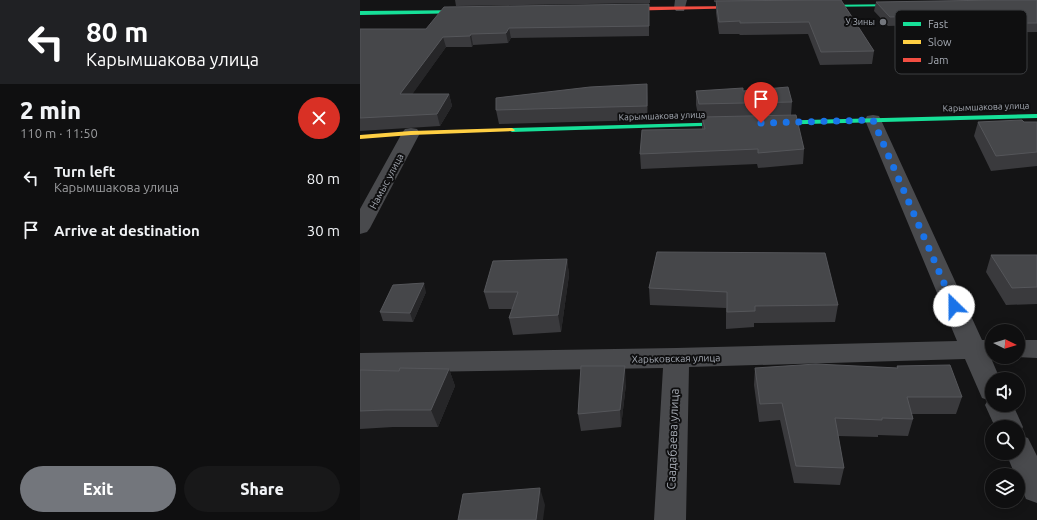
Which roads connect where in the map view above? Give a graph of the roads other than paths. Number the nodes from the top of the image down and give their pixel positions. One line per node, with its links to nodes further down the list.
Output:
1 (681, 4): 4 (street); 5 (street)
2 (918, 5): 3 (street)
3 (807, 6)
4 (752, 7)
5 (610, 9)
6 (477, 11): 7 (street)
7 (360, 13)
8 (1037, 116): 9 (street, Карымшакова улица)
9 (873, 120): 10 (street, Карымшакова улица); 15 (street)
10 (761, 123)
11 (738, 124): 12 (street, Карымшакова улица)
12 (412, 133): 13 (street, Карымшакова улица); 14 (street, Намыс улица)
13 (360, 137)
14 (360, 228)
15 (983, 349): 18 (street, Харьковская улица); 20 (street)
16 (1025, 349): 17 (street)
17 (1037, 349)
18 (676, 358): 19 (street, Харьковская улица); 23 (street, Саадабаева улица)
19 (360, 363)
20 (988, 372)
21 (1024, 460): 22 (street)
22 (1037, 489)
23 (670, 520)

